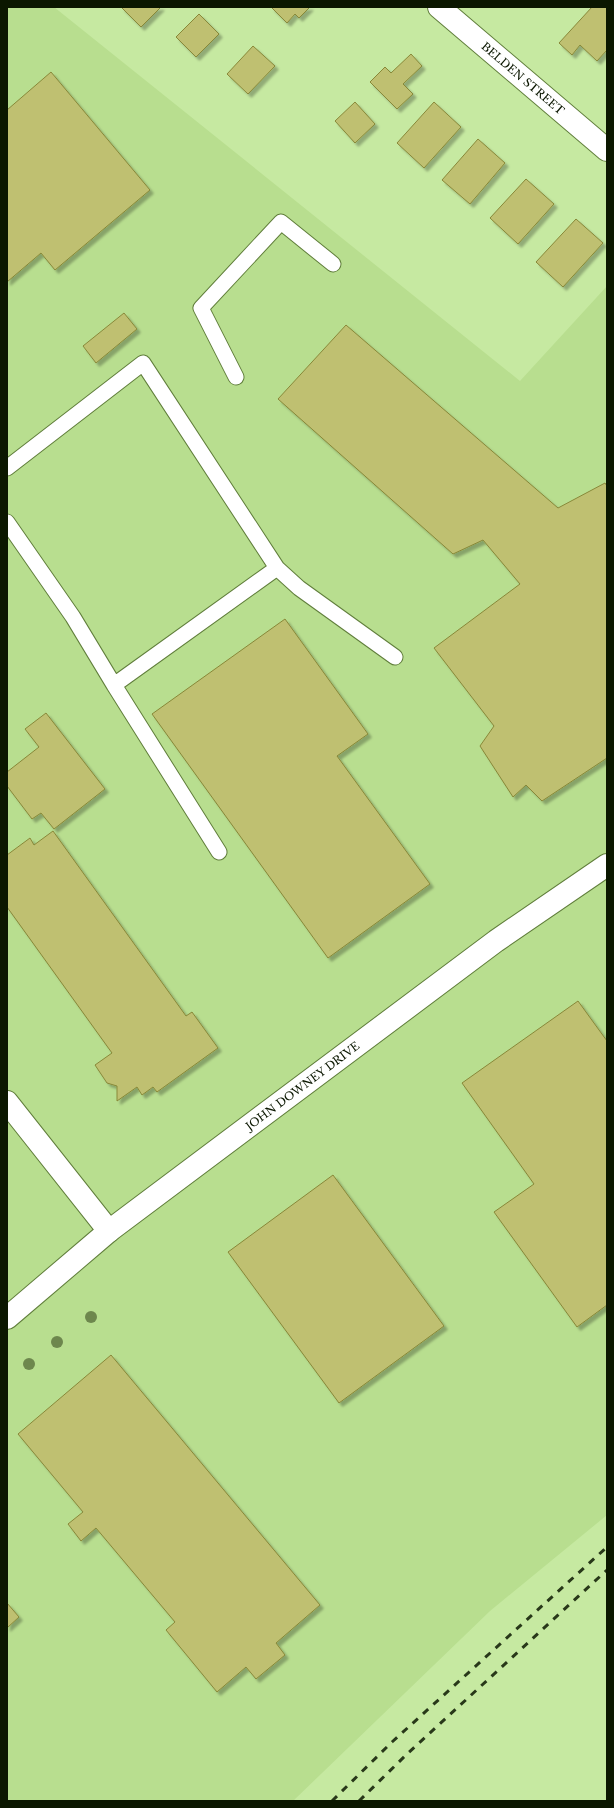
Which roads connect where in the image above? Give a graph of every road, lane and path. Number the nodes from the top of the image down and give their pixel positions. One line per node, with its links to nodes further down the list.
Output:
1 (439, 7): 2 (street, BELDEN STREET)
2 (607, 150)
3 (333, 264): 4 (lane)
4 (236, 377)
5 (7, 468): 7 (lane)
6 (7, 522): 9 (lane)
7 (277, 568): 8 (lane); 9 (lane)
8 (395, 657)
9 (114, 685): 10 (lane)
10 (219, 852)
11 (607, 865): 13 (street, JOHN DOWNEY DRIVE)
12 (7, 1102): 13 (street)
13 (109, 1231): 14 (street, JOHN DOWNEY DRIVE)
14 (7, 1318)

